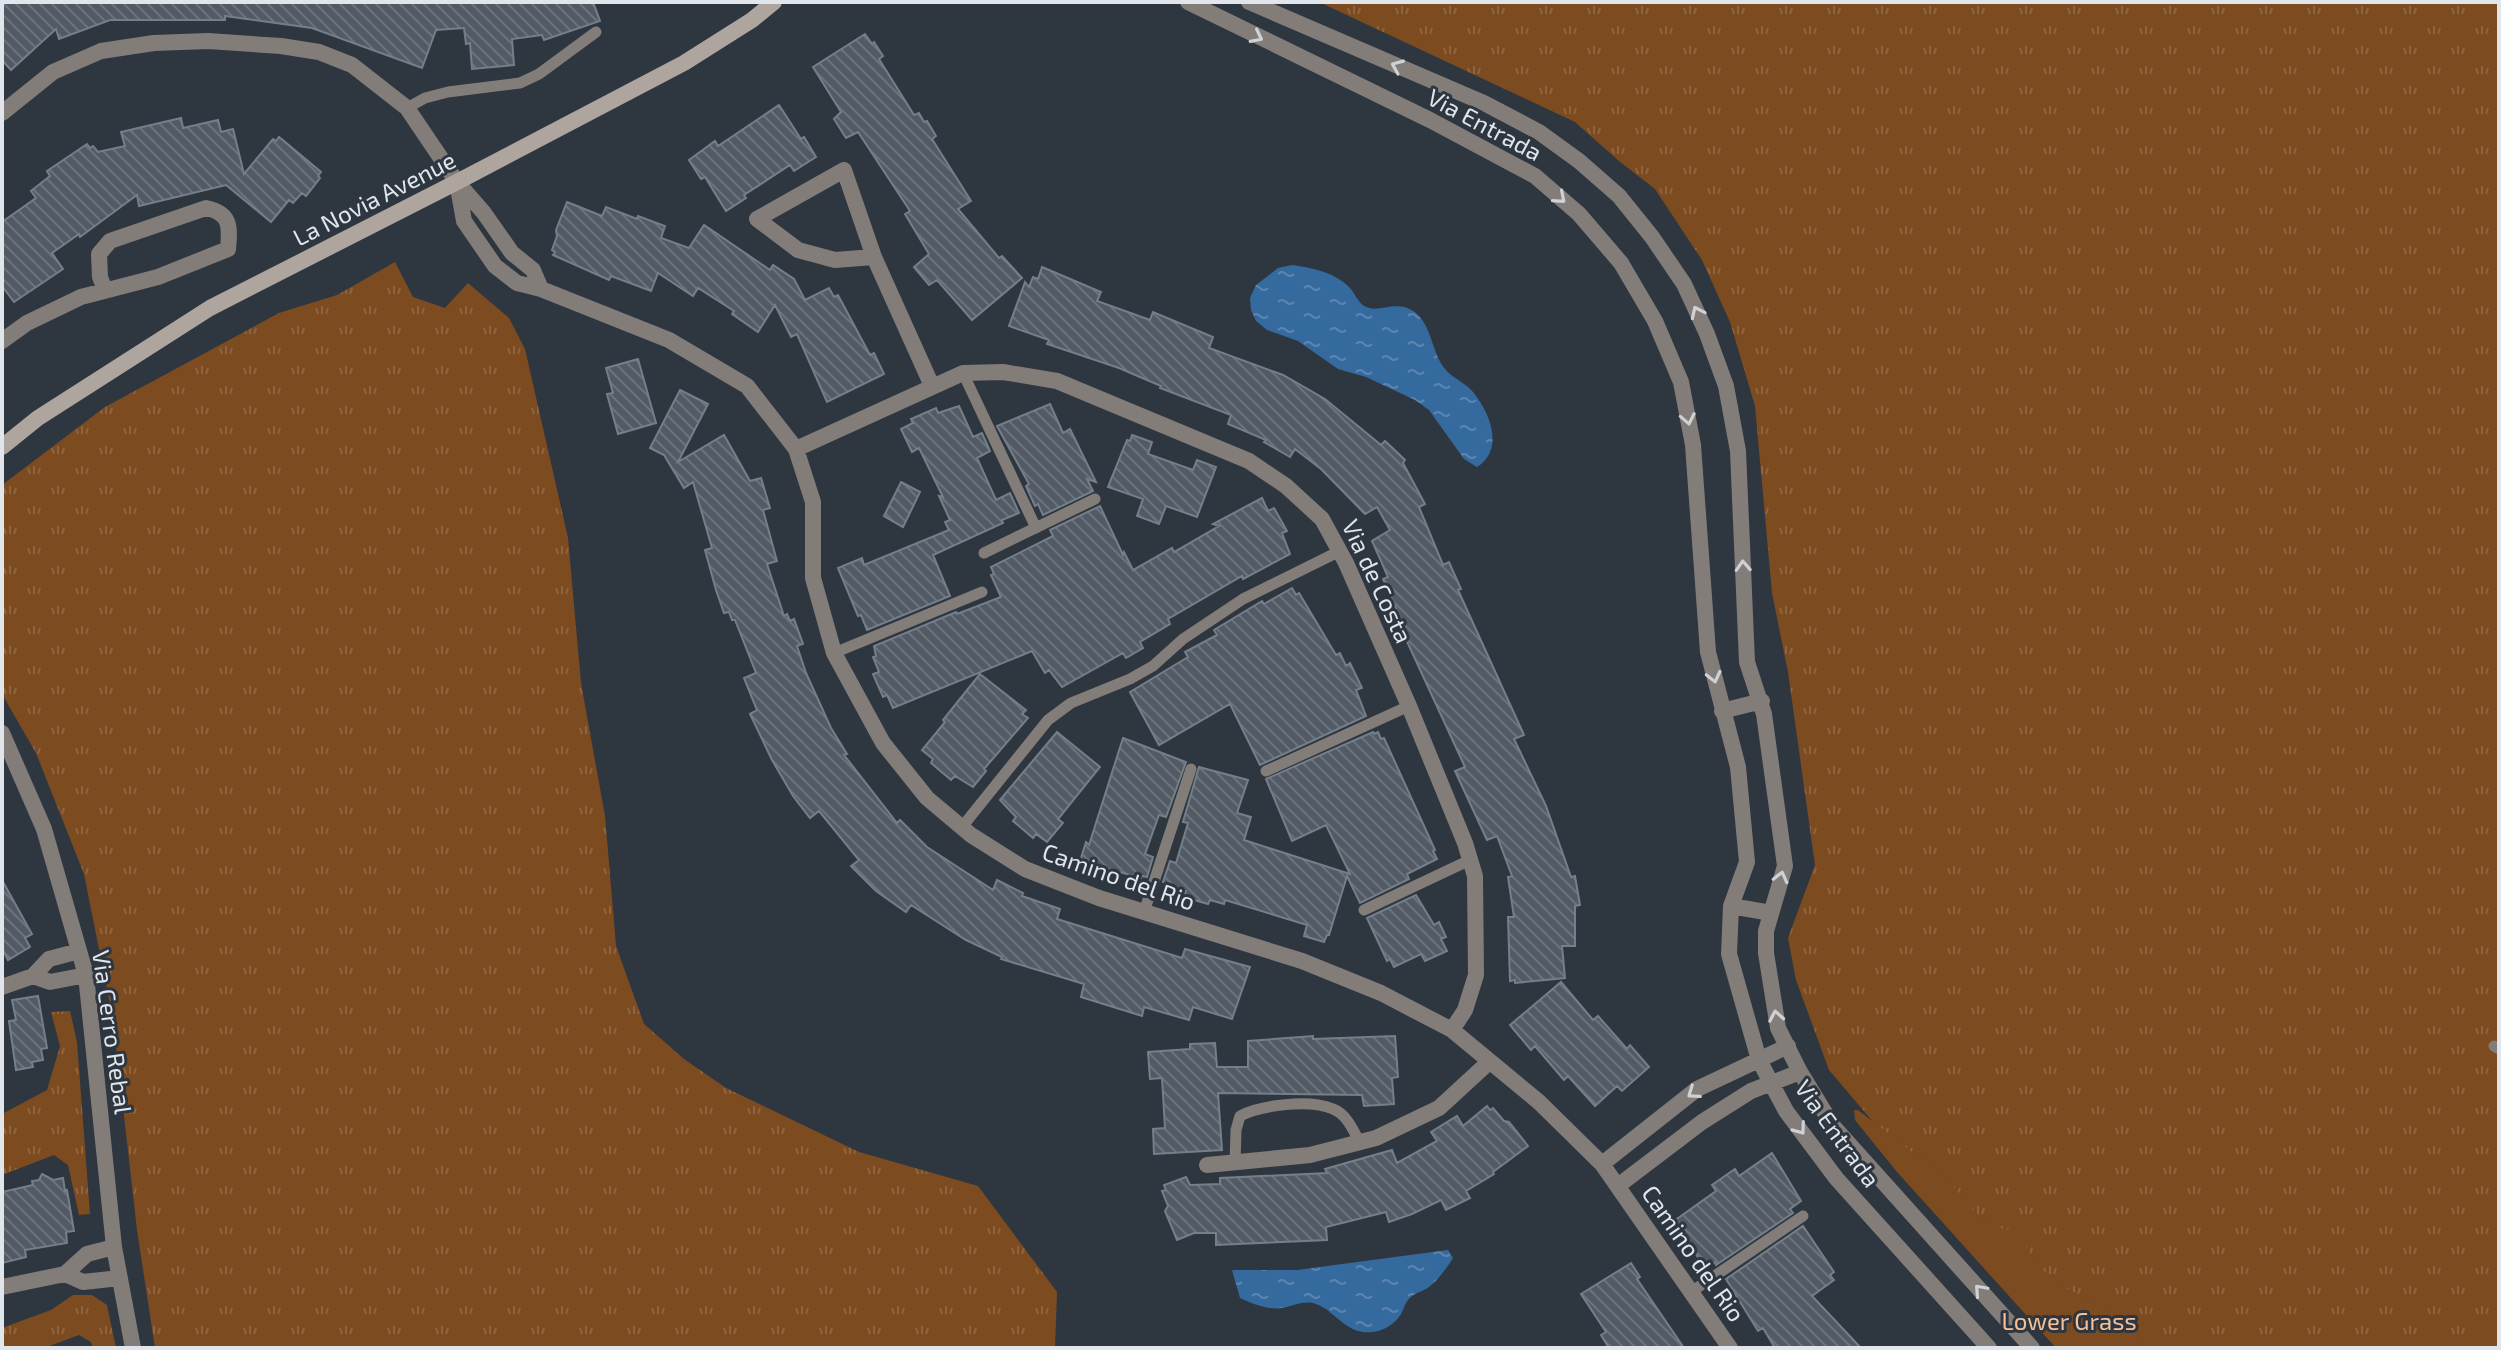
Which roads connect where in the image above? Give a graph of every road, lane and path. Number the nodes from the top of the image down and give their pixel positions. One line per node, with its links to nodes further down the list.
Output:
1 (774, 2): 9 (main road, La Novia Avenue)
2 (1188, 2): 5 (street, Via Entrada)
3 (1242, 2): 5 (street)
4 (1249, 2): 26 (street, Via Entrada, one-way to 4)
5 (1231, 24): 28 (street, Via Entrada, one-way to 28)
6 (596, 32): 7 (lane)
7 (407, 108): 8 (street); 9 (street)
8 (2, 113)
9 (457, 182): 10 (street); 12 (street, Camino del Rio); 18 (main road, La Novia Avenue)
10 (512, 253): 12 (lane); 13 (street)
11 (874, 257): 11 (street); 17 (street)
12 (495, 266): 13 (street, Camino del Rio)
13 (541, 289): 19 (street, Camino del Rio)
14 (105, 290): 14 (street); 15 (street)
15 (2, 341)
16 (963, 373): 17 (street, Via de Costa); 21 (lane); 22 (street, Via de Costa)
17 (932, 386): 19 (street, Via de Costa)
18 (2, 447)
19 (796, 449): 25 (street, Camino del Rio)
20 (1095, 499): 21 (lane)
21 (1036, 528): 23 (lane)
22 (1340, 551): 27 (street, Via de Costa); 33 (lane)
23 (984, 553)
24 (982, 592): 25 (lane)
25 (834, 653): 33 (street, Camino del Rio)
26 (1762, 701): 28 (street); 38 (street, Via Entrada, one-way to 26)
27 (1409, 706): 32 (lane); 34 (street, Via de Costa)
28 (1722, 711): 35 (street, Via Entrada)
29 (3, 738): 30 (street, Via Cerro Rebal)
30 (10, 769): 39 (street, Via Cerro Rebal)
31 (1191, 769): 37 (lane)
32 (1266, 771)
33 (962, 827): 37 (street, Camino del Rio)
34 (1470, 860): 36 (lane); 43 (street, Via de Costa)
35 (1731, 906): 38 (street); 45 (street, Via Entrada)
36 (1364, 910)
37 (1144, 912): 43 (street, Camino del Rio)
38 (1771, 913): 44 (street, Via Entrada, one-way to 38)
39 (79, 951): 40 (street, Via Cerro Rebal); 41 (street)
40 (86, 975): 41 (street); 55 (street, Via Cerro Rebal)
41 (33, 976): 42 (street)
42 (2, 987)
43 (1452, 1030): 46 (street, Camino del Rio)
44 (1788, 1046): 45 (street); 47 (street, Via Entrada)
45 (1759, 1060): 48 (street, Via Entrada); 51 (street, one-way to 51)
46 (1489, 1062): 49 (street); 51 (street, Camino del Rio)
47 (1800, 1072): 48 (street, Camino del Rio); 63 (street, Via Entrada, one-way to 47)
48 (1772, 1083): 53 (street, Camino del Rio); 62 (street, Via Entrada, one-way to 62)
49 (1360, 1143): 50 (street); 50 (lane)
50 (1235, 1164): 52 (street)
51 (1602, 1164): 53 (street, Camino del Rio)
52 (1207, 1165)
53 (1619, 1185): 59 (street, Camino del Rio)
54 (1803, 1216): 59 (lane)
55 (114, 1247): 56 (street); 57 (street, Via Cerro Rebal)
56 (65, 1274): 57 (street); 58 (street)
57 (120, 1278): 60 (street, Via Cerro Rebal)
58 (2, 1287)
59 (1691, 1292): 61 (street, Camino del Rio)
60 (133, 1348)
61 (1730, 1348)
62 (1989, 1348)
63 (2032, 1348)

